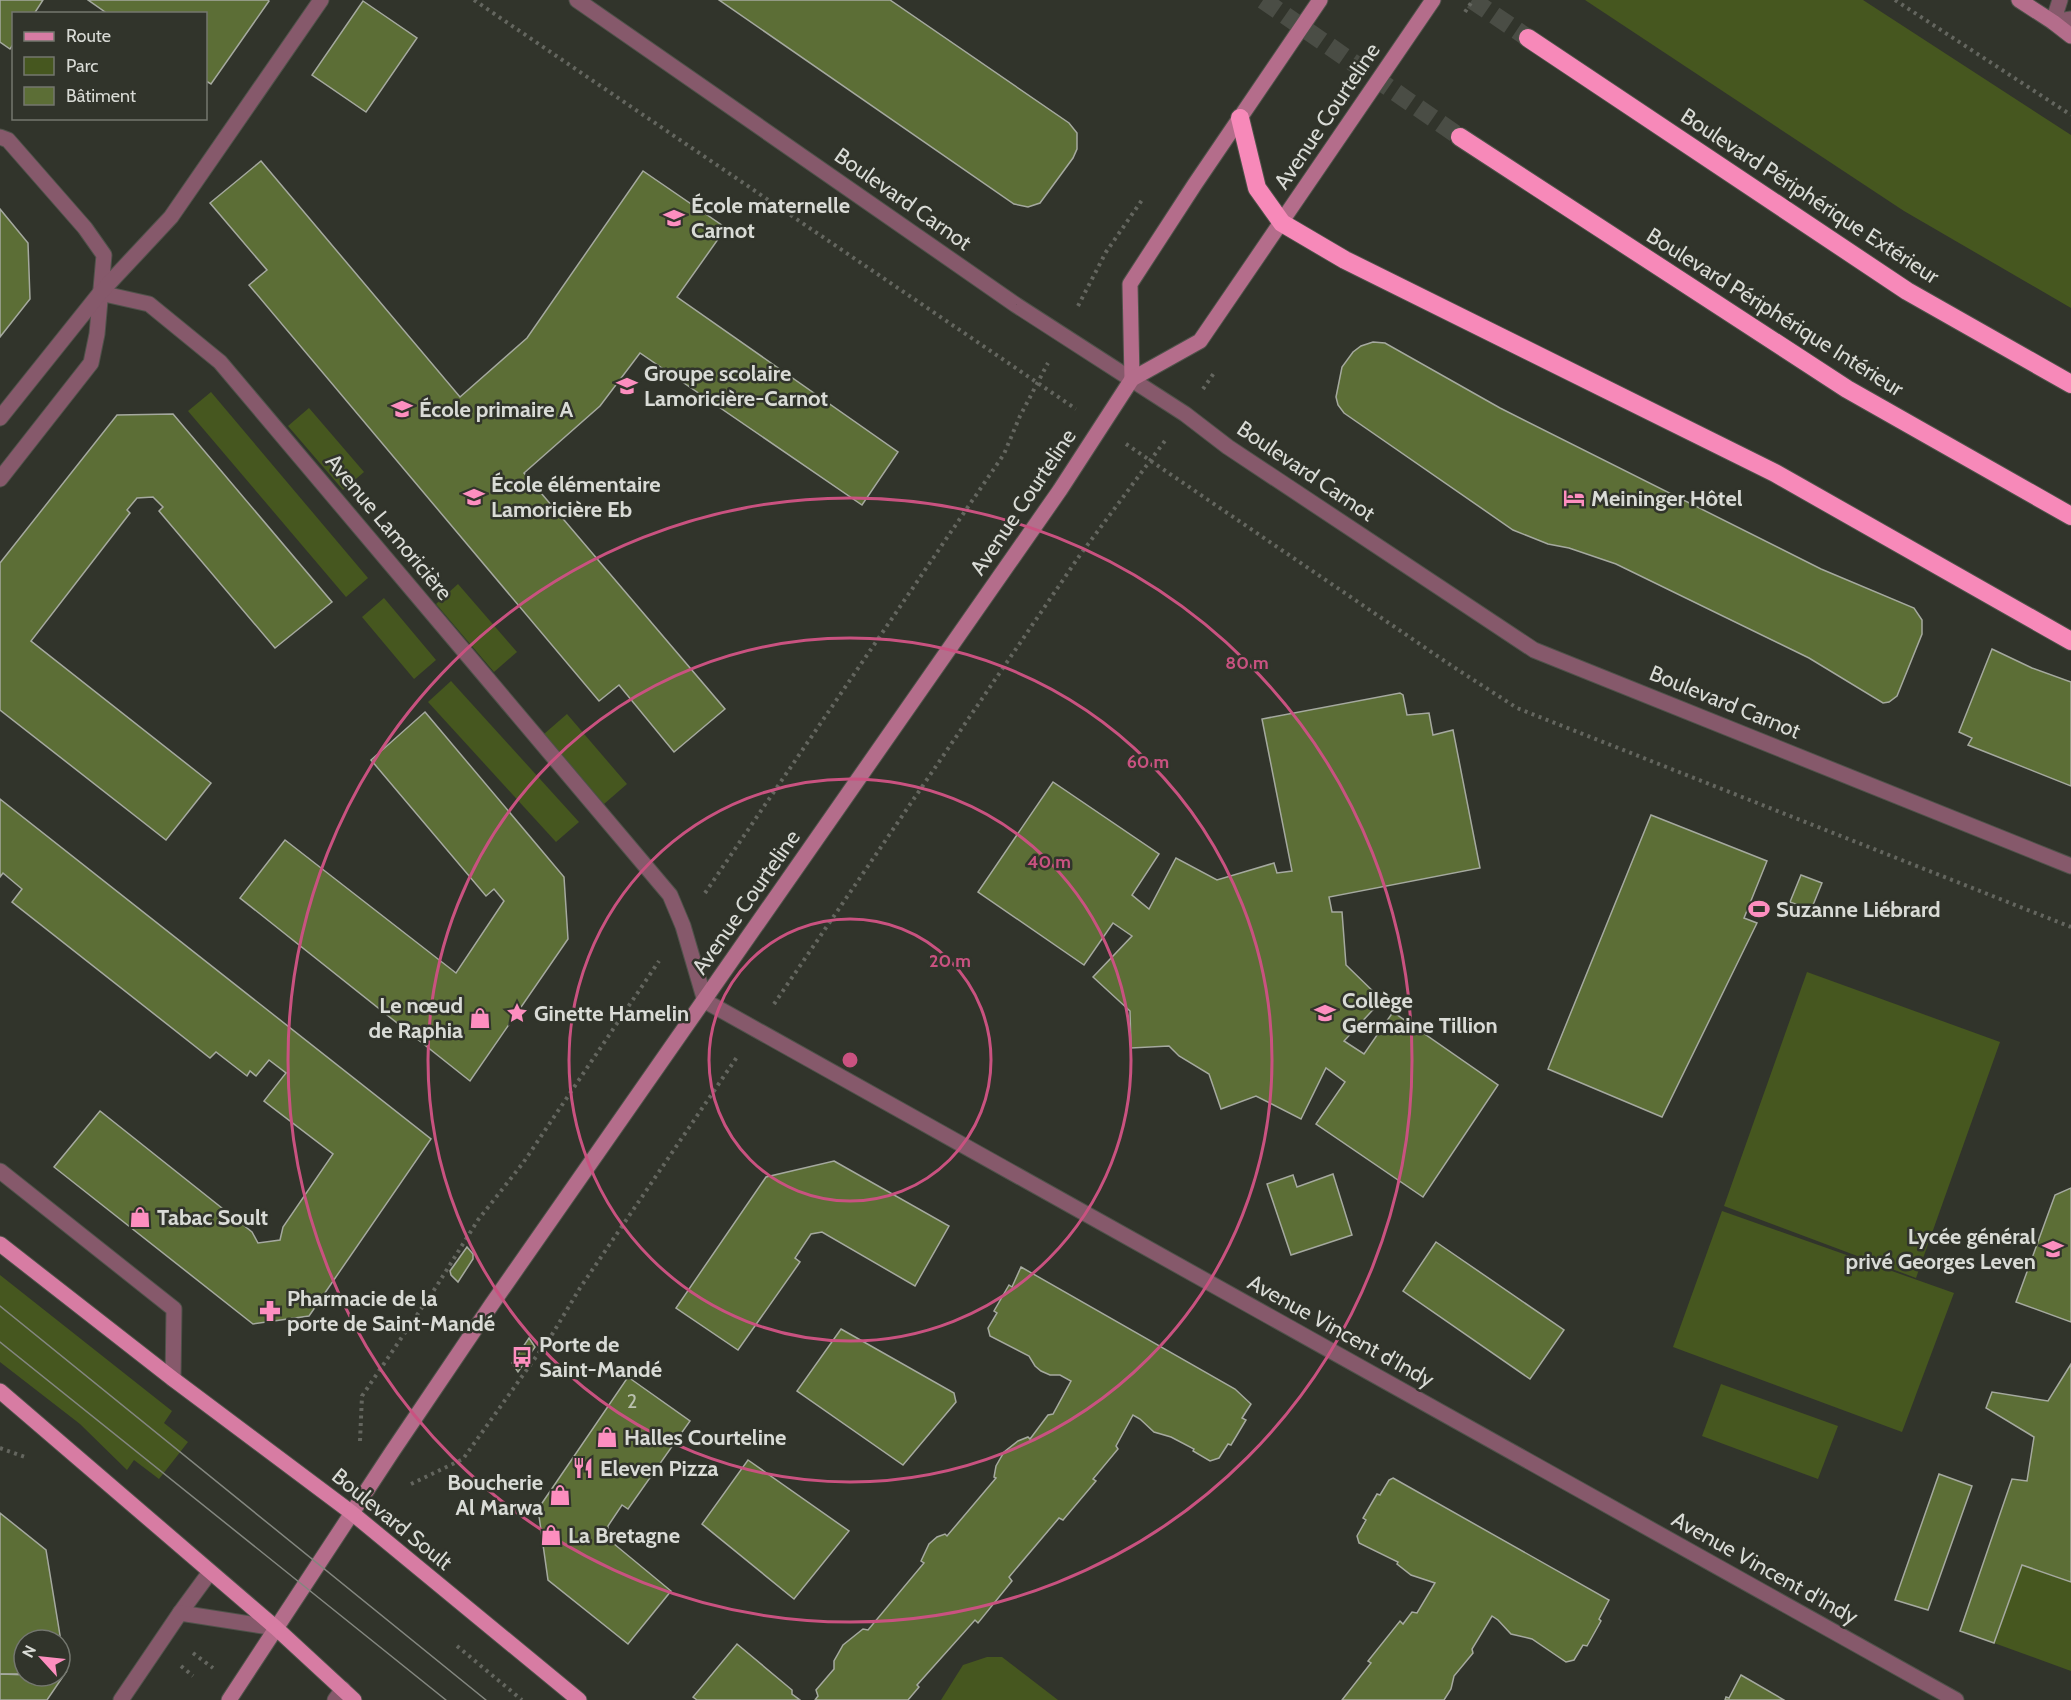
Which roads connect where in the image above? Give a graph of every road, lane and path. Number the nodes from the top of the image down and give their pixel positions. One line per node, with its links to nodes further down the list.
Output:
1 (321, 0): 18 (street)
2 (474, 0): 21 (path)
3 (577, 0): 19 (street, Boulevard Carnot)
4 (1320, 0): 14 (main road)
5 (1432, 0): 17 (main road, Avenue Courteline)
6 (1895, 0): 13 (path)
7 (2019, 0): 10 (main road)
8 (2060, 0): 10 (street)
9 (2071, 19): 10 (street)
10 (2053, 22): 11 (main road)
11 (2071, 36)
12 (1528, 38): 20 (highway, Boulevard Périphérique Extérieur)
13 (2071, 115)
14 (1240, 118): 17 (highway); 19 (main road)
15 (0, 137): 18 (street)
16 (1460, 137): 25 (highway, Boulevard Périphérique Intérieur)
17 (1282, 223): 19 (main road, Avenue Courteline); 26 (highway)
18 (100, 293): 22 (street); 23 (street); 29 (street, Avenue Lamoricière)
19 (1132, 379): 27 (street, Boulevard Carnot); 29 (main road, Avenue Courteline)
20 (2071, 384)
21 (1020, 416)
22 (0, 418)
23 (0, 479)
24 (1197, 493): 28 (path)
25 (2071, 516)
26 (2071, 641)
27 (2071, 866)
28 (2071, 927)
29 (705, 1001): 34 (main road, Avenue Courteline); 45 (street, Avenue Vincent d'Indy)
30 (0, 1170): 32 (street)
31 (0, 1244): 32 (main road, Boulevard Soult)
32 (172, 1379): 34 (main road, Boulevard Soult)
33 (0, 1391): 35 (main road)
34 (352, 1513): 37 (main road, Avenue Courteline); 44 (main road, Boulevard Soult)
35 (210, 1572): 36 (street); 37 (main road)
36 (180, 1613): 37 (street); 40 (street)
37 (276, 1628): 39 (main road); 41 (main road, Avenue Courteline)
38 (457, 1646): 43 (path)
39 (339, 1695): 42 (main road)
40 (121, 1700)
41 (229, 1700)
42 (354, 1700)
43 (522, 1700)
44 (579, 1700)
45 (1956, 1700)

